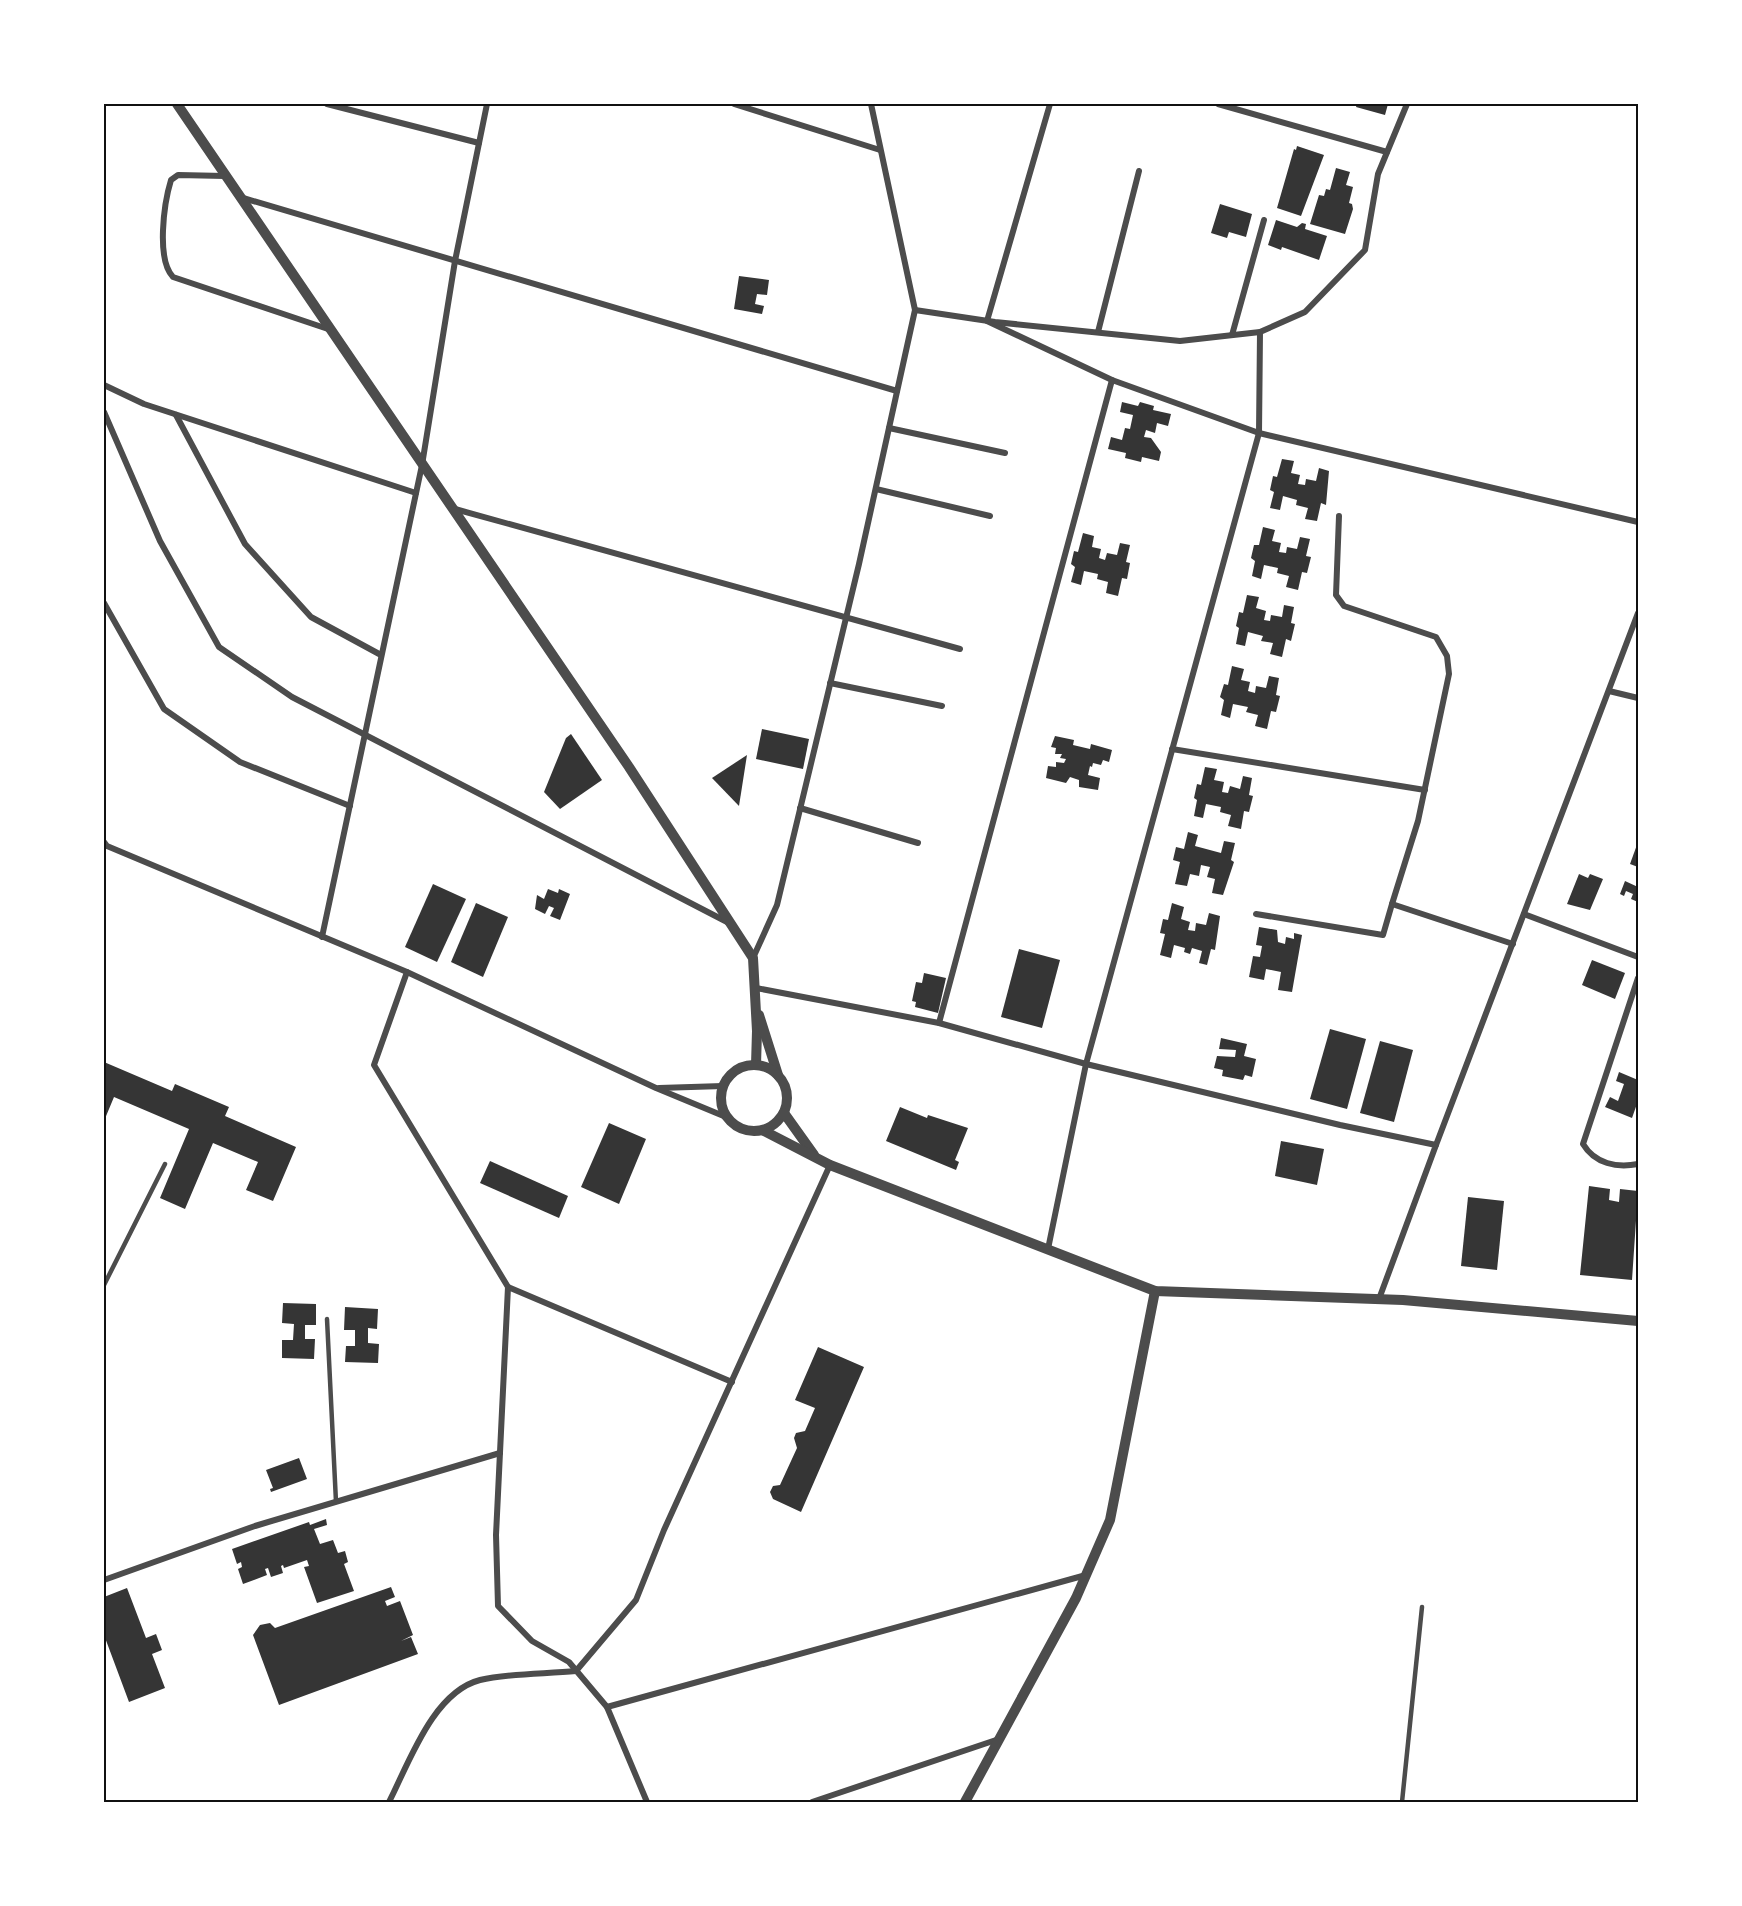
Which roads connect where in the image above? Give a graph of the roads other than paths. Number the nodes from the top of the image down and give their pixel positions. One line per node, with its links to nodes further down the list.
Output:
1 (177, 104): 13 (street)
2 (327, 104): 9 (street)
3 (487, 104): 9 (street)
4 (734, 104): 10 (street)
5 (871, 104): 10 (street)
6 (1050, 104): 18 (street)
7 (1218, 104): 11 (street)
8 (1407, 104): 11 (street)
9 (479, 143): 16 (street)
10 (880, 150): 17 (street)
11 (1387, 152): 21 (street)
12 (1139, 171): 20 (street)
13 (226, 176): 14 (street); 19 (street)
14 (240, 197): 16 (street); 19 (street)
15 (1264, 220): 22 (street)
16 (455, 261): 25 (street); 31 (street)
17 (915, 310): 18 (street); 25 (street)
18 (987, 321): 20 (street); 23 (street)
19 (329, 329): 31 (street)
20 (1098, 332): 22 (street)
21 (1260, 332): 22 (street); 29 (street)
22 (1232, 335)
23 (1112, 380): 29 (street); 66 (street)
24 (104, 385): 27 (street)
25 (897, 391): 28 (street)
26 (104, 412): 47 (street)
27 (176, 415): 33 (street); 42 (street)
28 (889, 428): 30 (street); 32 (street)
29 (1259, 433): 37 (street); 48 (street)
30 (1005, 453)
31 (422, 465): 33 (street); 34 (street)
32 (876, 489): 35 (street); 40 (street)
33 (416, 493): 42 (street)
34 (452, 508): 40 (street); 57 (street)
35 (990, 516)
36 (1339, 516): 49 (street)
37 (1638, 522)
38 (104, 603): 50 (street)
39 (1638, 613): 44 (street)
40 (846, 617): 41 (street); 43 (street)
41 (960, 650)
42 (381, 656): 47 (street)
43 (830, 683): 46 (street); 51 (street)
44 (1609, 691): 45 (street); 56 (street)
45 (1638, 698)
46 (942, 706)
47 (365, 735): 50 (street); 57 (street)
48 (1172, 749): 49 (street); 67 (street)
49 (1425, 789): 54 (street)
50 (350, 806): 58 (street)
51 (800, 808): 53 (street); 61 (street)
52 (104, 842): 58 (street)
53 (918, 843)
54 (1392, 904): 55 (street); 59 (street)
55 (1256, 914)
56 (1524, 914): 59 (street); 60 (street)
57 (731, 924): 61 (street)
58 (322, 937): 62 (street)
59 (1513, 944): 75 (street)
60 (1638, 957)
61 (753, 958): 64 (street)
62 (407, 972): 71 (street); 82 (street)
63 (1638, 978): 78 (street)
64 (756, 988): 65 (street); 66 (street)
65 (756, 1006): 68 (street); 69 (street)
66 (939, 1023): 67 (street)
67 (1086, 1064): 75 (street); 80 (street)
68 (756, 1065): 69 (street); 70 (street)
69 (778, 1075): 72 (street)
70 (723, 1086): 71 (street); 73 (street)
71 (656, 1088): 73 (street)
72 (784, 1113): 74 (street); 76 (street)
73 (726, 1117): 74 (street)
74 (764, 1131): 76 (street)
75 (1436, 1145): 84 (street)
76 (816, 1158): 79 (street)
77 (165, 1164): 81 (lane)
78 (1638, 1164)
79 (830, 1165): 80 (street); 87 (street)
80 (1048, 1249): 83 (street)
81 (104, 1285)
82 (508, 1287): 87 (street); 88 (street)
83 (1155, 1291): 84 (street); 90 (street)
84 (1379, 1299): 86 (street)
85 (327, 1319): 89 (lane)
86 (1638, 1321)
87 (732, 1382): 93 (street)
88 (500, 1453): 89 (street); 93 (street)
89 (336, 1502): 91 (street)
90 (1086, 1575): 94 (street); 95 (street)
91 (104, 1580)
92 (1422, 1607): 100 (lane)
93 (576, 1671): 94 (street); 96 (street)
94 (607, 1707): 97 (street)
95 (1000, 1739): 98 (street); 99 (street)
96 (389, 1803)
97 (647, 1803)
98 (812, 1803)
99 (965, 1803)
100 (1402, 1803)

